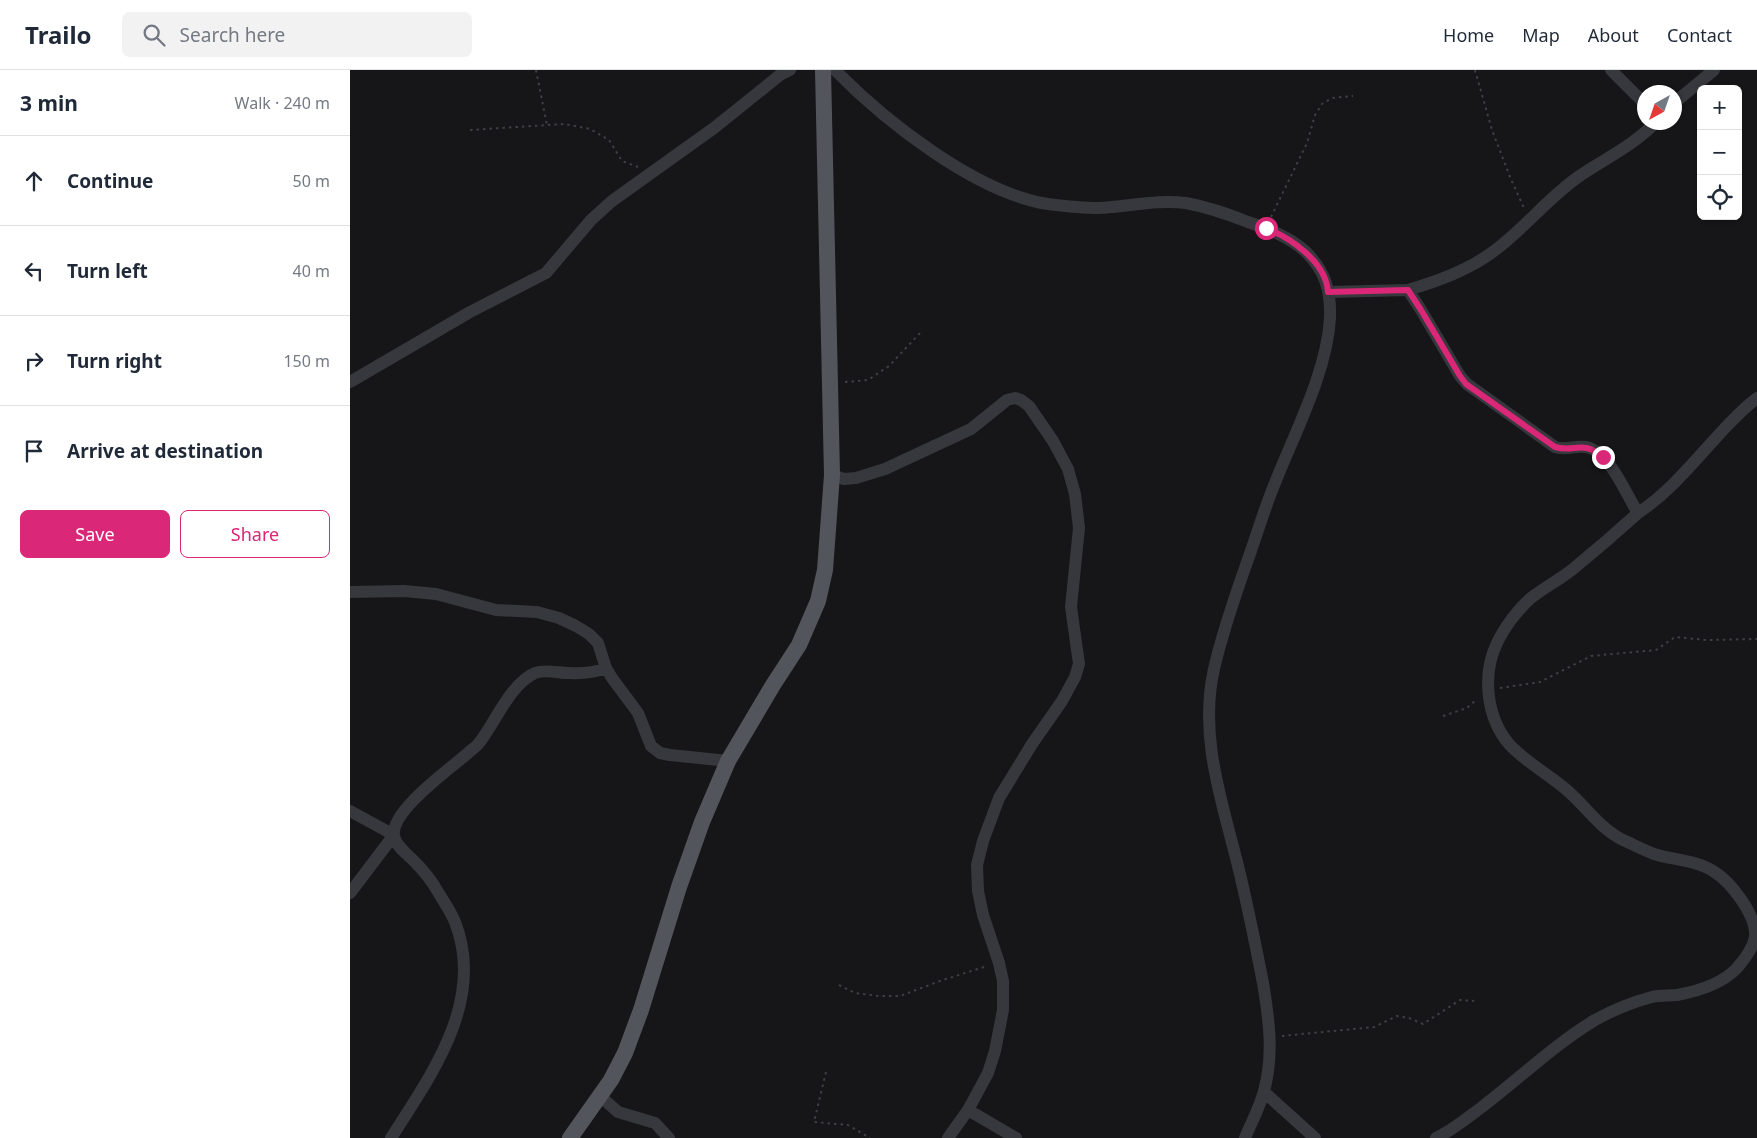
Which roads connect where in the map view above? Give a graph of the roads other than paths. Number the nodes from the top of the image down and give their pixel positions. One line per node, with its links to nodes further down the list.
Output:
1 (790, 70): 11 (street)
2 (823, 70): 13 (main road)
3 (835, 70): 10 (street)
4 (1611, 70): 6 (street)
5 (1714, 70): 7 (street)
6 (1637, 96)
7 (1682, 96)
8 (1648, 130): 9 (street)
9 (1408, 290): 10 (street); 14 (street)
10 (1328, 292): 22 (street)
11 (350, 382)
12 (1757, 398): 14 (street)
13 (832, 475): 17 (main road); 24 (street)
14 (1638, 512): 21 (street)
15 (350, 592): 16 (street)
16 (606, 668): 17 (street); 19 (street)
17 (728, 761): 23 (main road)
18 (350, 812): 19 (street)
19 (394, 835): 20 (street); 25 (street)
20 (350, 893)
21 (1753, 949): 32 (street)
22 (1264, 1092): 30 (street); 31 (street)
23 (600, 1096): 26 (main road); 27 (street)
24 (968, 1110): 28 (street); 29 (street)
25 (391, 1138)
26 (570, 1138)
27 (669, 1138)
28 (948, 1138)
29 (1016, 1138)
30 (1245, 1138)
31 (1315, 1138)
32 (1436, 1138)

